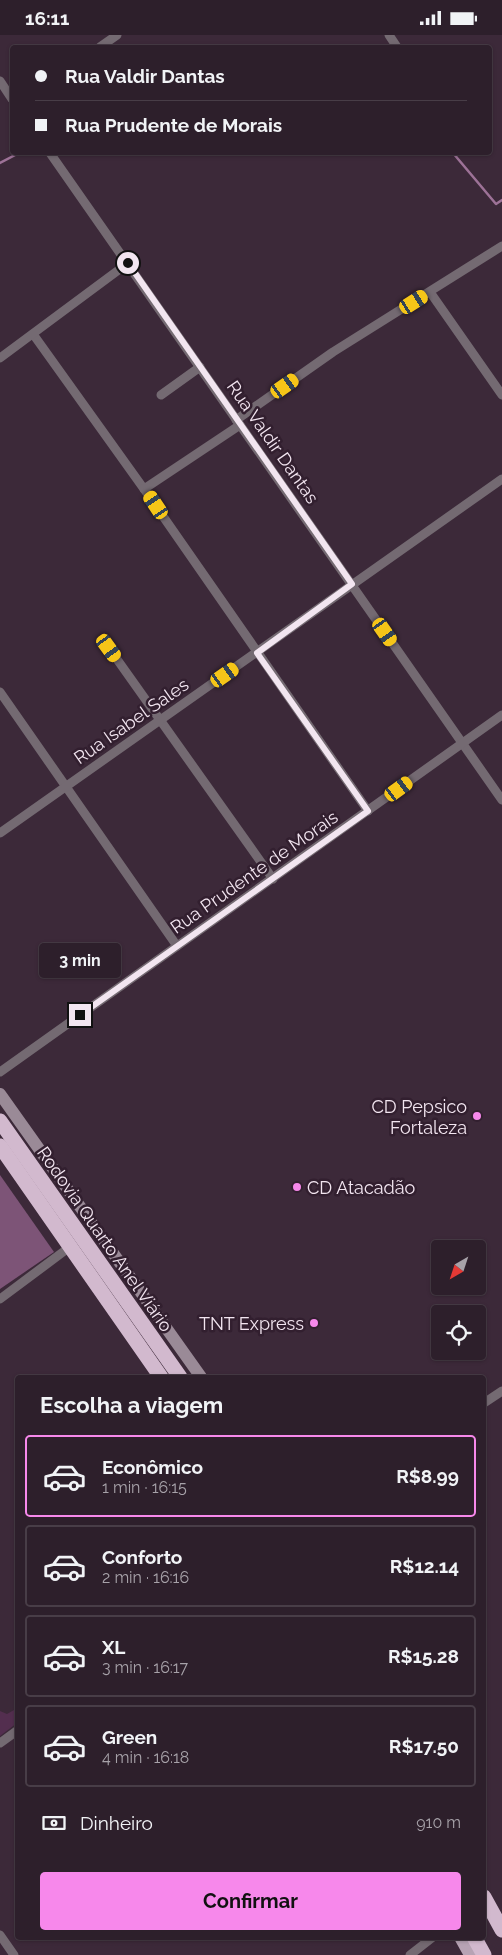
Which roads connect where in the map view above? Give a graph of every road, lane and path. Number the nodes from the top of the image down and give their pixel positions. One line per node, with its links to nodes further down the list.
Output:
1 (0, 81): 2 (street)
2 (10, 96)
3 (51, 155): 5 (street, Rua Valdir Dantas)
4 (502, 247): 6 (street)
5 (128, 263): 7 (street); 9 (street, Rua Valdir Dantas)
6 (430, 292): 11 (street); 12 (street)
7 (32, 334): 8 (street); 14 (street)
8 (0, 358)
9 (200, 367): 10 (street); 12 (street, Rua Valdir Dantas)
10 (160, 395)
11 (502, 395)
12 (238, 423): 14 (street); 15 (street, Rua Valdir Dantas)
13 (502, 479): 15 (street, Rua Isabel Sales)
14 (144, 489): 17 (street)
15 (352, 584): 17 (street, Rua Isabel Sales); 21 (street, Rua Valdir Dantas)
16 (109, 648): 20 (street)
17 (257, 653): 20 (street, Rua Isabel Sales); 24 (street)
18 (0, 692): 22 (street)
19 (502, 715): 21 (street, Rua Prudente de Morais)
20 (161, 721): 22 (street, Rua Isabel Sales); 26 (street)
21 (462, 743): 23 (street, Rua Valdir Dantas); 24 (street, Rua Prudente de Morais)
22 (65, 787): 25 (street, Rua Isabel Sales); 27 (street)
23 (502, 800)
24 (368, 811): 26 (street, Rua Prudente de Morais)
25 (0, 833)
26 (273, 879): 27 (street, Rua Prudente de Morais)
27 (177, 946): 28 (street, Rua Prudente de Morais)
28 (0, 1072)
29 (0, 1094): 36 (street)
30 (0, 1121): 35 (highway, Rodovia Quarto Anel Viário)
31 (0, 1146): 32 (highway, Rodovia Quarto Anel Viário)
32 (71, 1245): 33 (street); 34 (highway, Rodovia Quarto Anel Viário)
33 (0, 1299)
34 (160, 1375)
35 (179, 1375)
36 (199, 1375)
37 (502, 1391): 38 (street)
38 (486, 1402)
39 (15, 1732): 40 (street)
40 (0, 1743)
41 (486, 1901): 42 (highway)
42 (502, 1930)
43 (1, 1940): 47 (street)
44 (429, 1940): 48 (street)
45 (462, 1940): 49 (main road)
46 (476, 1940): 50 (highway)
47 (14, 1955)
48 (410, 1955)
49 (470, 1955)
50 (484, 1955)

